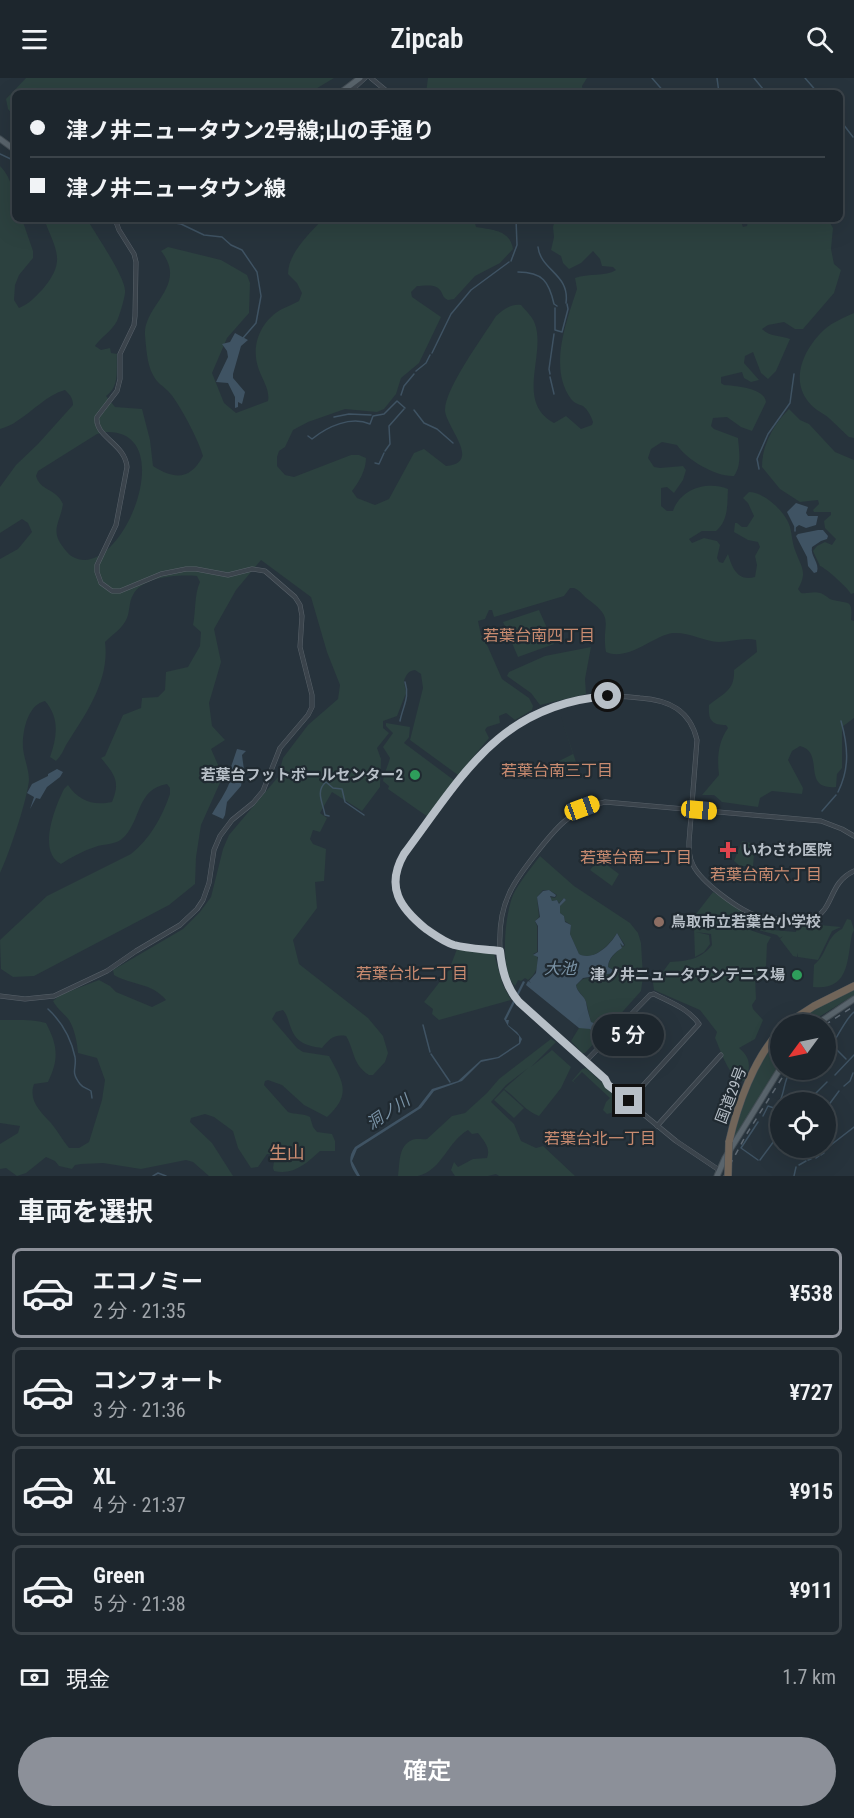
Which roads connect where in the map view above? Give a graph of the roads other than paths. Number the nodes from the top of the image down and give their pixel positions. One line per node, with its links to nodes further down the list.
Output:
1 (360, 78): 4 (main road)
2 (365, 78): 4 (street)
3 (370, 78): 6 (street)
4 (350, 86): 5 (main road)
5 (344, 90)
6 (385, 90)
7 (116, 222): 13 (street)
8 (692, 809): 9 (street); 10 (street); 11 (street); 11 (street)
9 (854, 836)
10 (854, 871)
11 (500, 951): 19 (street)
12 (854, 986): 15 (highway)
13 (0, 996)
14 (854, 999): 16 (main road)
15 (801, 1014)
16 (832, 1014)
17 (770, 1044): 24 (highway, 国道29号, bridge)
18 (721, 1055): 22 (street)
19 (585, 1062): 21 (street); 21 (street)
20 (773, 1080): 23 (main road)
21 (629, 1101): 22 (street)
22 (657, 1126): 23 (street)
23 (718, 1173)
24 (728, 1176)

